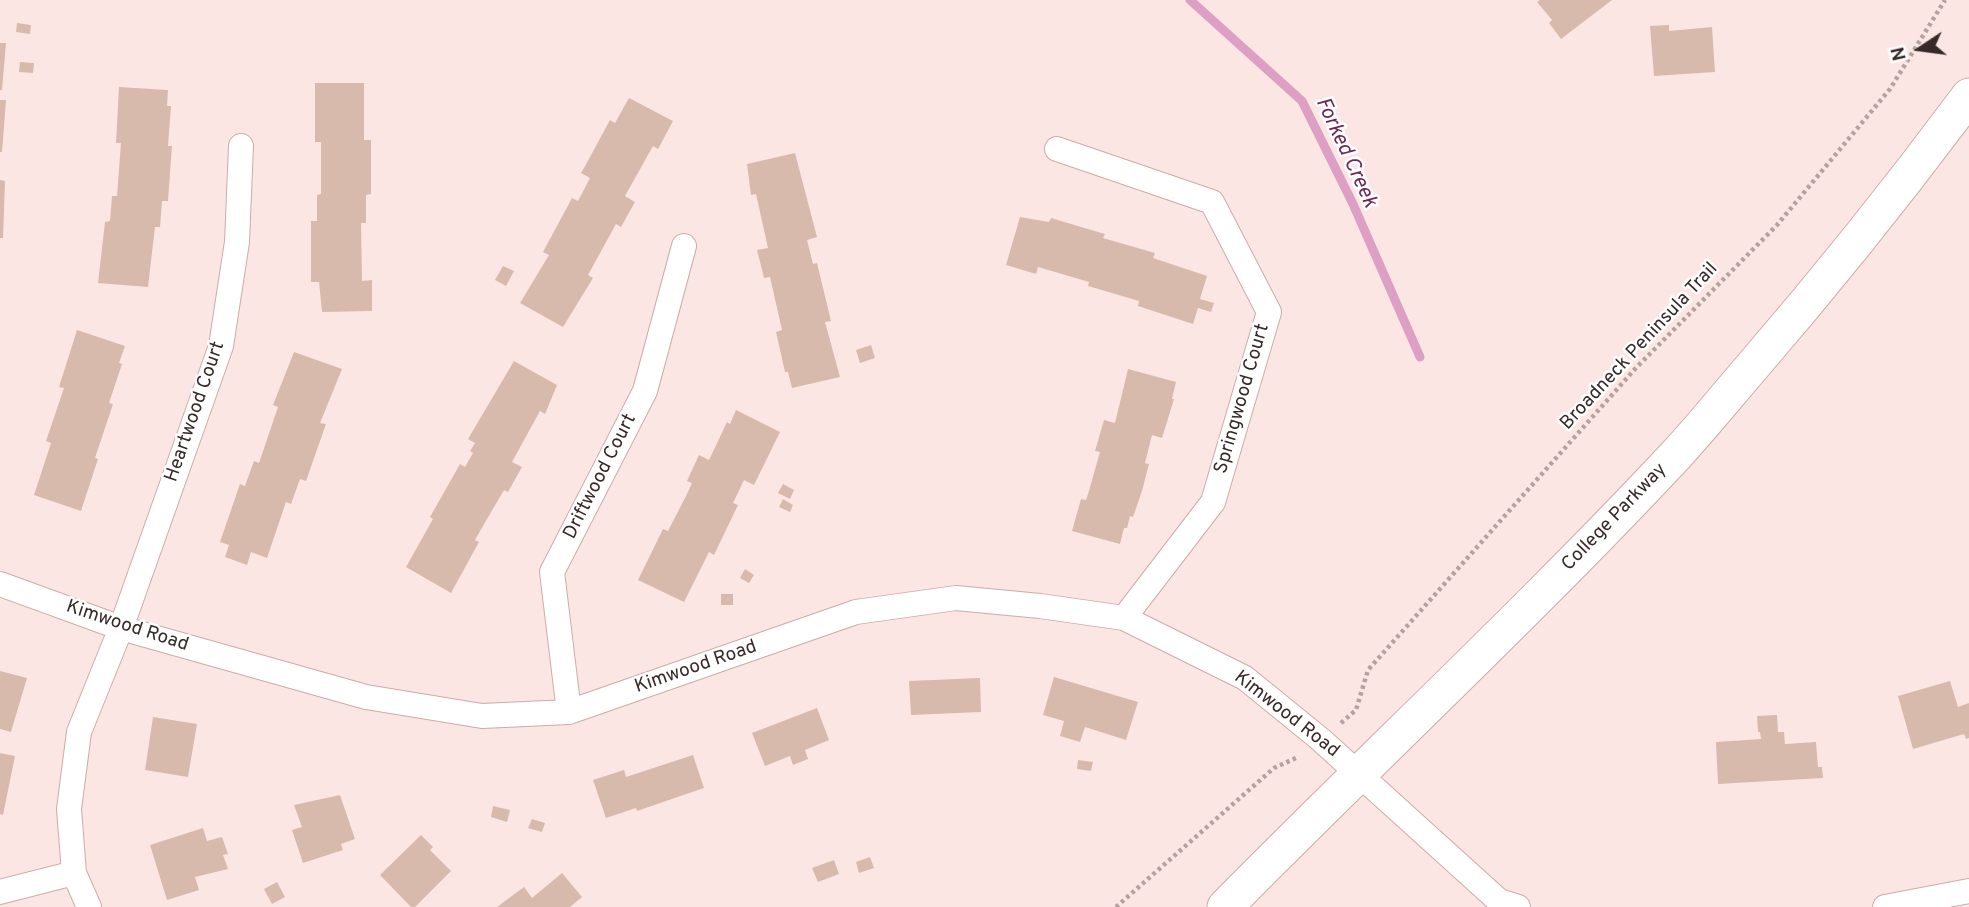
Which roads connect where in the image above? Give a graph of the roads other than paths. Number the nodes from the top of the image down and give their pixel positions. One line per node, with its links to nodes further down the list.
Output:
1 (1969, 96): 9 (main road, College Parkway)
2 (241, 146): 7 (street, Heartwood Court)
3 (1056, 149): 6 (street, Springwood Court)
4 (684, 246): 8 (street, Driftwood Court)
5 (0, 584): 7 (street, Kimwood Road)
6 (1124, 618): 8 (street, Kimwood Road); 9 (street, Kimwood Road)
7 (121, 628): 8 (street, Kimwood Road); 10 (street, Heartwood Court)
8 (569, 712)
9 (1358, 773): 14 (main road, College Parkway); 15 (street, Kimwood Road)
10 (75, 873): 12 (street); 13 (street, Heartwood Court)
11 (1969, 891): 16 (street)
12 (0, 892)
13 (89, 907)
14 (1224, 907)
15 (1518, 907)
16 (1885, 907)

